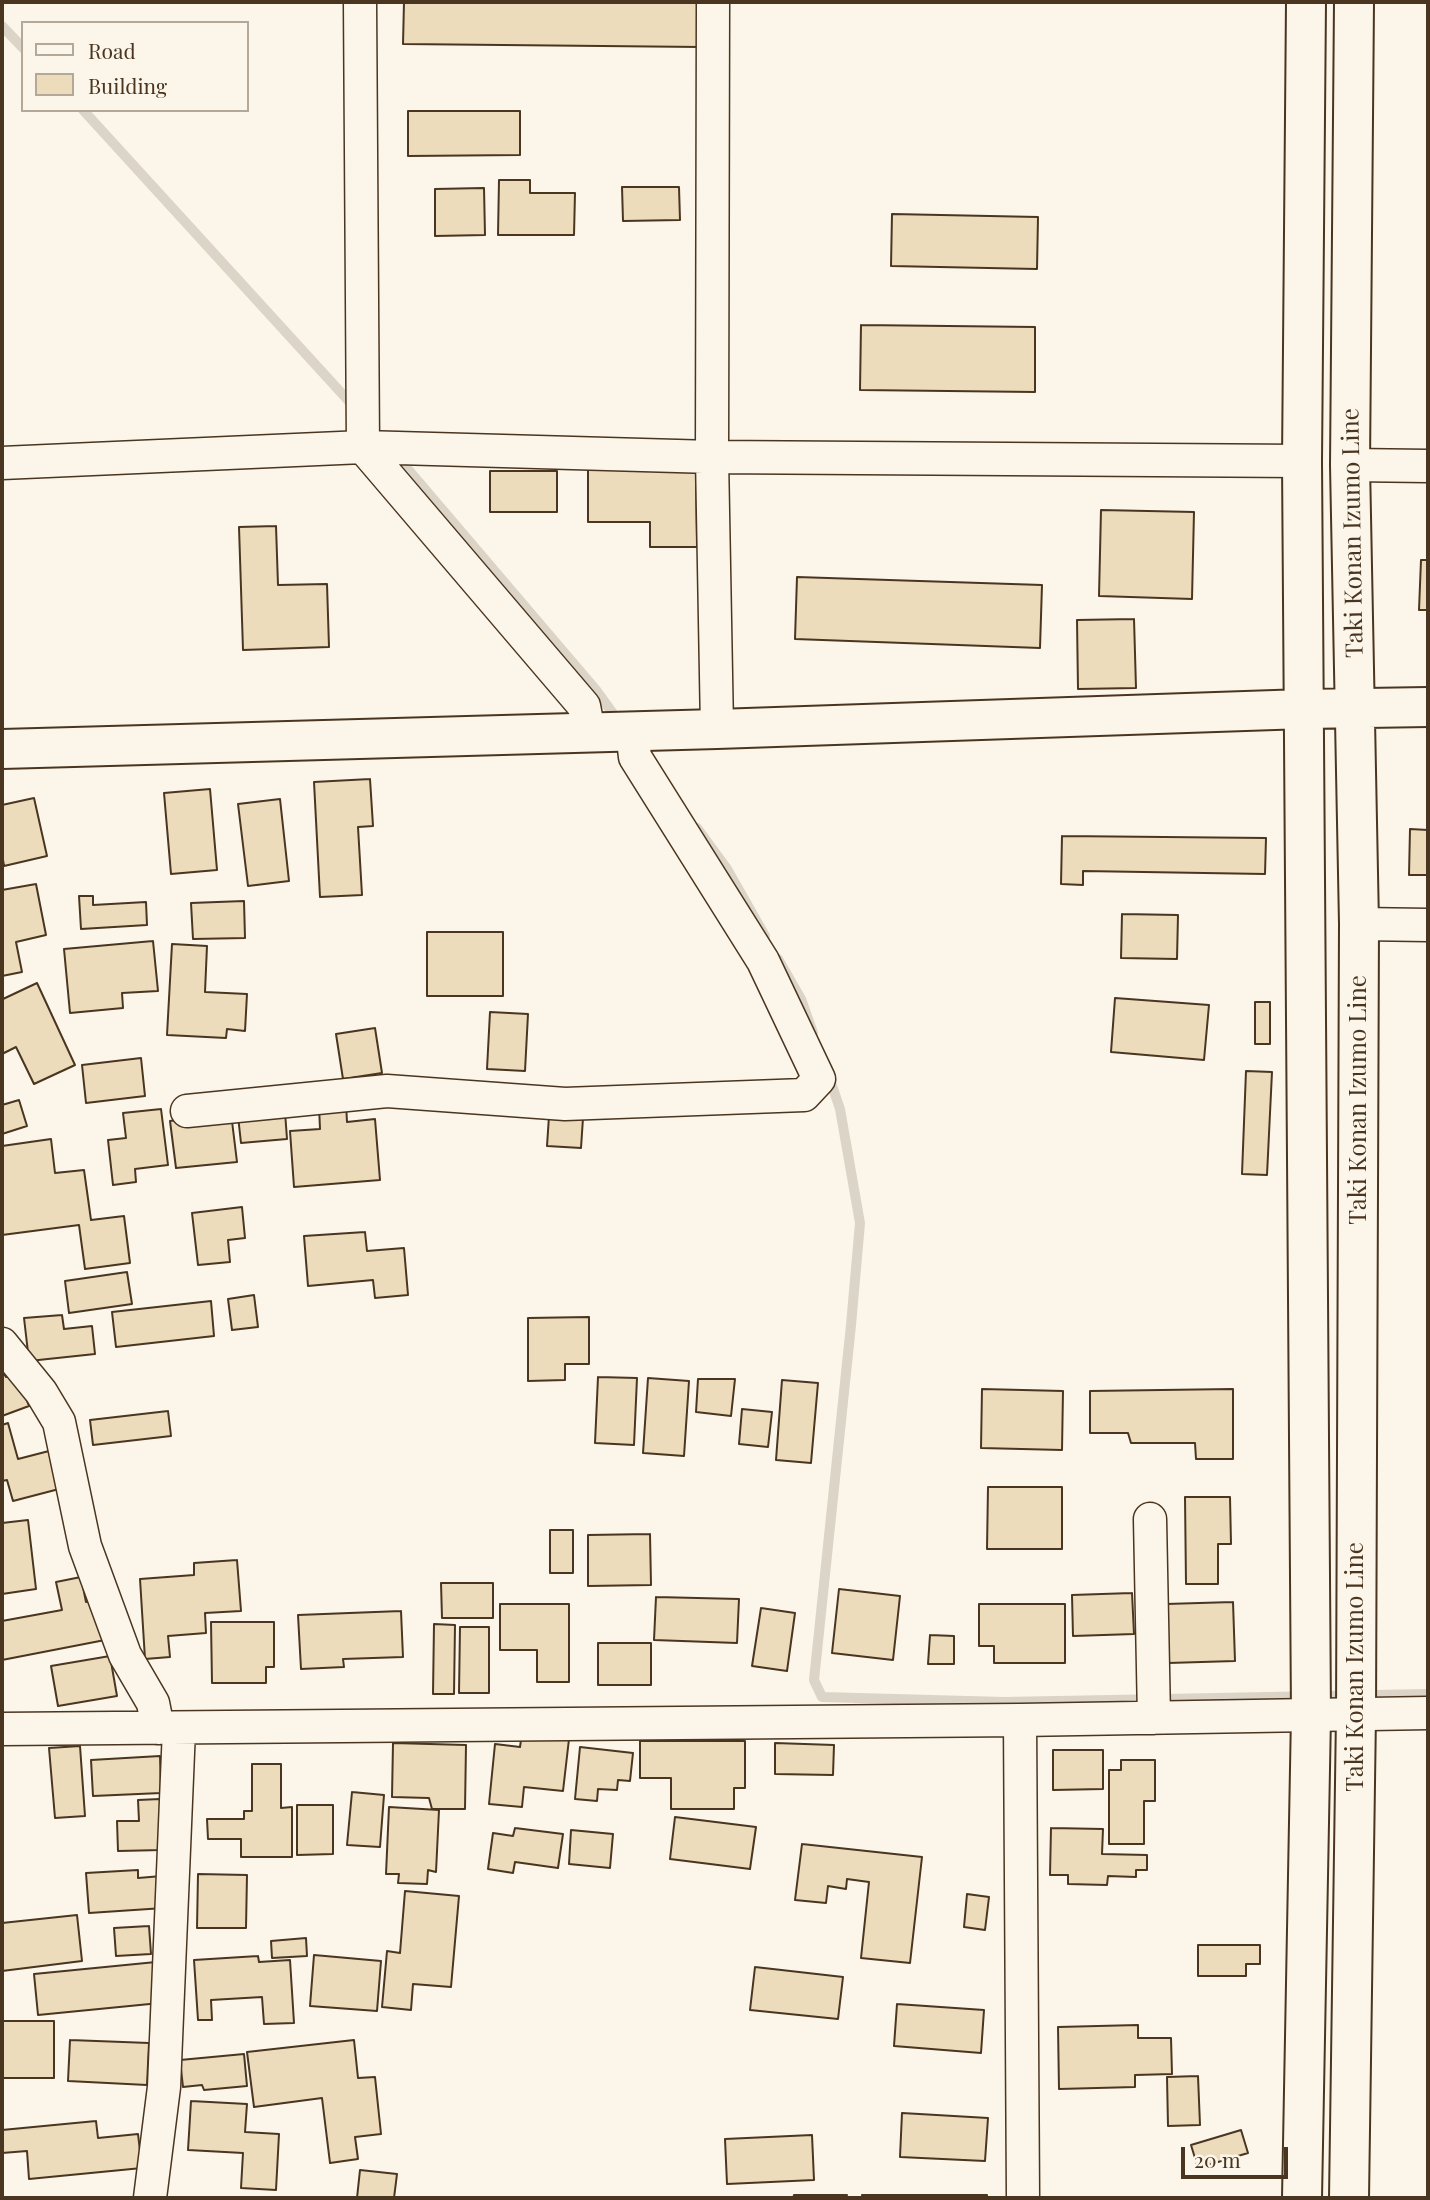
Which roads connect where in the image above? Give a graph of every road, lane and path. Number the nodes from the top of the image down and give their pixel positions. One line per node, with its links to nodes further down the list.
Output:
1 (360, 2): 5 (street)
2 (713, 2): 6 (street)
3 (1306, 2): 7 (main road, Taki Konan Izumo Line)
4 (1354, 2): 9 (main road, Taki Konan Izumo Line)
5 (363, 447): 6 (street); 8 (street); 16 (street)
6 (712, 457): 7 (street); 14 (street)
7 (1302, 461): 13 (main road, Taki Konan Izumo Line)
8 (2, 463)
9 (1350, 466): 10 (street); 12 (main road, Taki Konan Izumo Line)
10 (1428, 466)
11 (1428, 707): 12 (main road)
12 (1355, 708): 13 (main road); 18 (main road, Taki Konan Izumo Line)
13 (1304, 709): 14 (main road); 25 (main road, Taki Konan Izumo Line)
14 (717, 729): 15 (main road)
15 (632, 731): 16 (main road); 20 (street)
16 (589, 732): 17 (main road)
17 (2, 749)
18 (1359, 924): 19 (street); 24 (main road, Taki Konan Izumo Line)
19 (1428, 925)
20 (187, 1111)
21 (2, 1344): 28 (street)
22 (1150, 1519): 26 (street)
23 (1428, 1713): 24 (street)
24 (1356, 1714): 25 (street); 33 (main road, Taki Konan Izumo Line)
25 (1311, 1715): 26 (street); 32 (main road, Taki Konan Izumo Line)
26 (1154, 1718): 27 (street)
27 (1020, 1720): 28 (street); 31 (street)
28 (168, 1728): 29 (street); 30 (street)
29 (2, 1729)
30 (150, 2198)
31 (1023, 2198)
32 (1302, 2198)
33 (1349, 2198)

